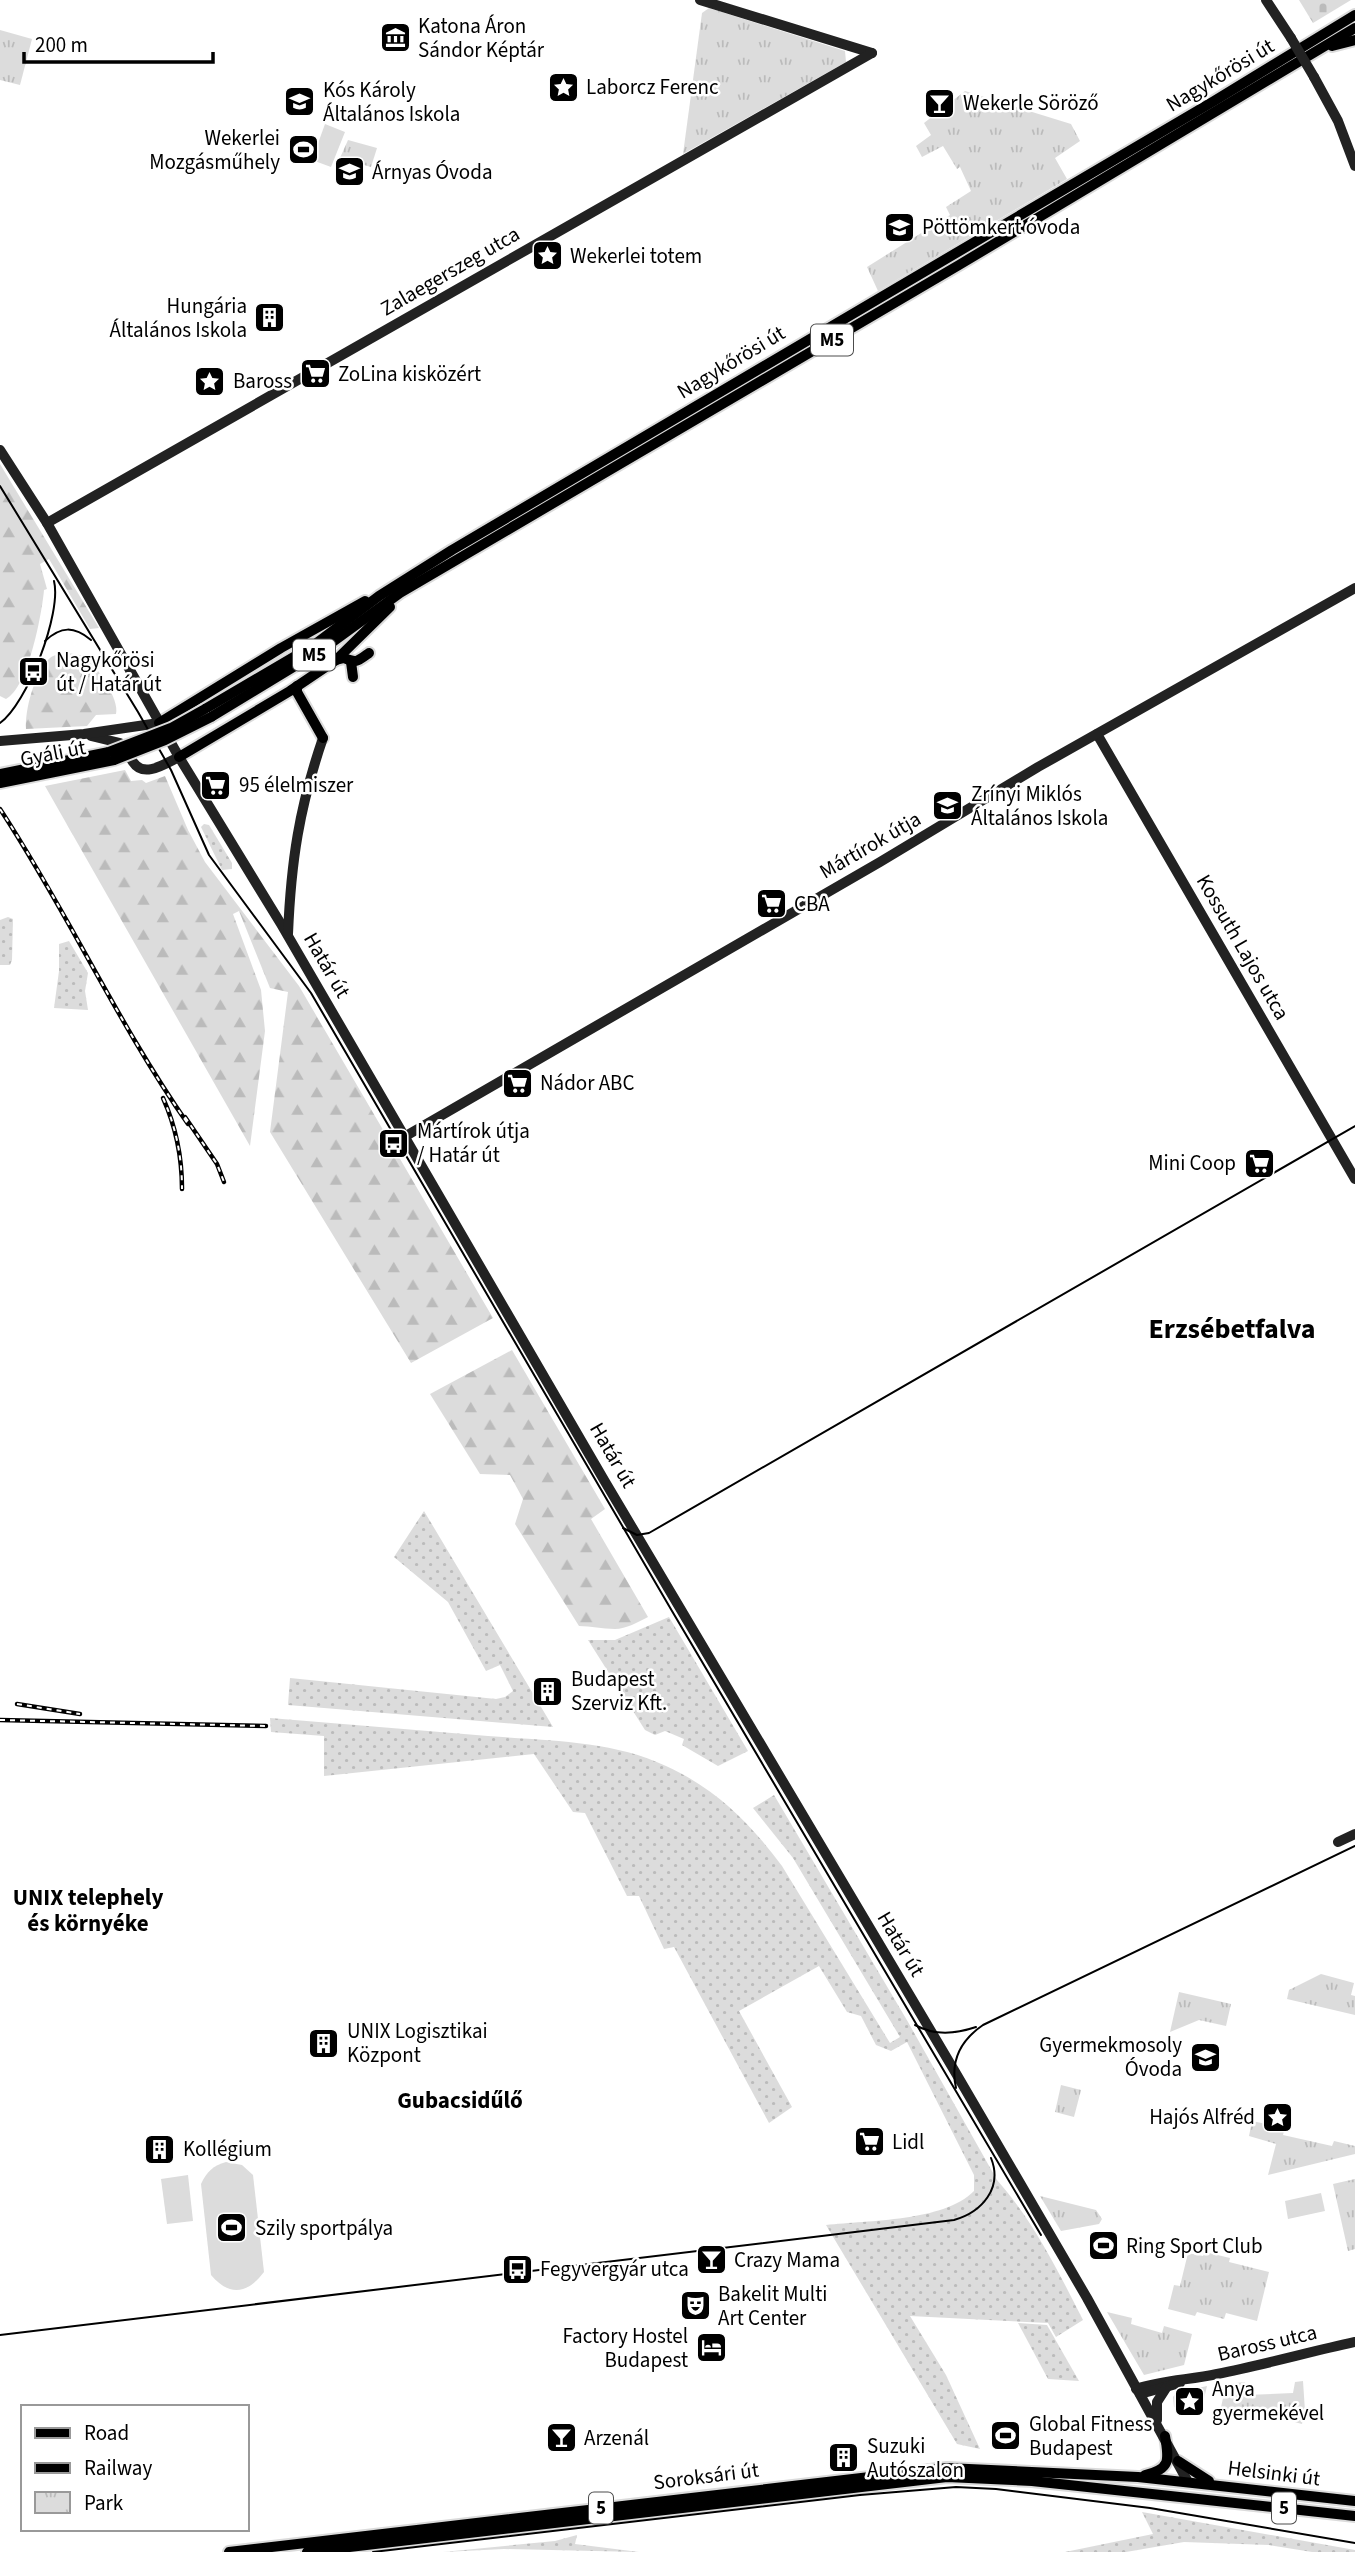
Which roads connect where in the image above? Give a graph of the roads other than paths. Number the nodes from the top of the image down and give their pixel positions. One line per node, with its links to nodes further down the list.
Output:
1 (700, 0): 9 (street, Zalaegerszeg utca)
2 (1266, 0): 7 (street, bridge)
3 (1355, 15): 12 (main road, Nagykőrösi út / M5)
4 (1355, 28): 6 (main road, Nagykőrösi út / M5)
5 (1355, 40): 6 (main road)
6 (1323, 48): 10 (main road, Nagykőrösi út / M5)
7 (1355, 166)
8 (0, 450): 9 (street, Határ út)
9 (47, 523): 19 (street, Határ út)
10 (413, 586): 14 (main road); 18 (main road, Nagykőrösi út / M5)
11 (1355, 588): 21 (street, Mártírok útja)
12 (379, 597): 18 (main road, Nagykőrösi út / M5); 19 (main road)
13 (369, 653): 15 (main road)
14 (336, 660): 15 (main road); 17 (main road)
15 (351, 662): 16 (main road)
16 (353, 677)
17 (297, 686): 22 (main road); 26 (main road)
18 (208, 713): 27 (main road, Gyáli út / M5, bridge)
19 (159, 723): 20 (street); 26 (street, Határ út)
20 (84, 734): 24 (street); 26 (street)
21 (1097, 734): 31 (street, Mártírok útja); 32 (street, Kossuth Lajos utca)
22 (323, 738): 28 (street)
23 (0, 741): 24 (street)
24 (16, 741): 25 (street)
25 (0, 747)
26 (179, 757): 29 (street, Határ út)
27 (5, 777)
28 (289, 896): 29 (street); 30 (street)
29 (273, 911): 30 (street, Határ út)
30 (288, 935): 31 (street, Határ út)
31 (404, 1136): 38 (street, Határ út)
32 (1355, 1178)
33 (1355, 1834): 34 (street)
34 (1338, 1842)
35 (1355, 2342): 36 (street, Baross utca)
36 (1187, 2380): 37 (street, Baross utca); 38 (street, Baross utca)
37 (1166, 2388): 38 (street, Baross utca); 39 (street)
38 (1138, 2391): 39 (street, Határ út)
39 (1157, 2424): 40 (street, Határ út)
40 (1165, 2436): 41 (street, Határ út); 42 (main road)
41 (1178, 2461): 43 (street, Határ út); 44 (main road)
42 (1138, 2477): 43 (main road, Soroksári út / 5); 49 (main road, Soroksári út / 5)
43 (1188, 2482): 44 (main road, Helsinki út / 5); 45 (main road); 46 (main road)
44 (1221, 2486): 47 (main road, Helsinki út / 5)
45 (1146, 2494): 46 (main road, Soroksári út / 5); 50 (main road, Soroksári út / 5)
46 (1213, 2501): 48 (main road, Helsinki út / 5)
47 (1355, 2501)
48 (1355, 2516)
49 (229, 2552)
50 (307, 2552)

